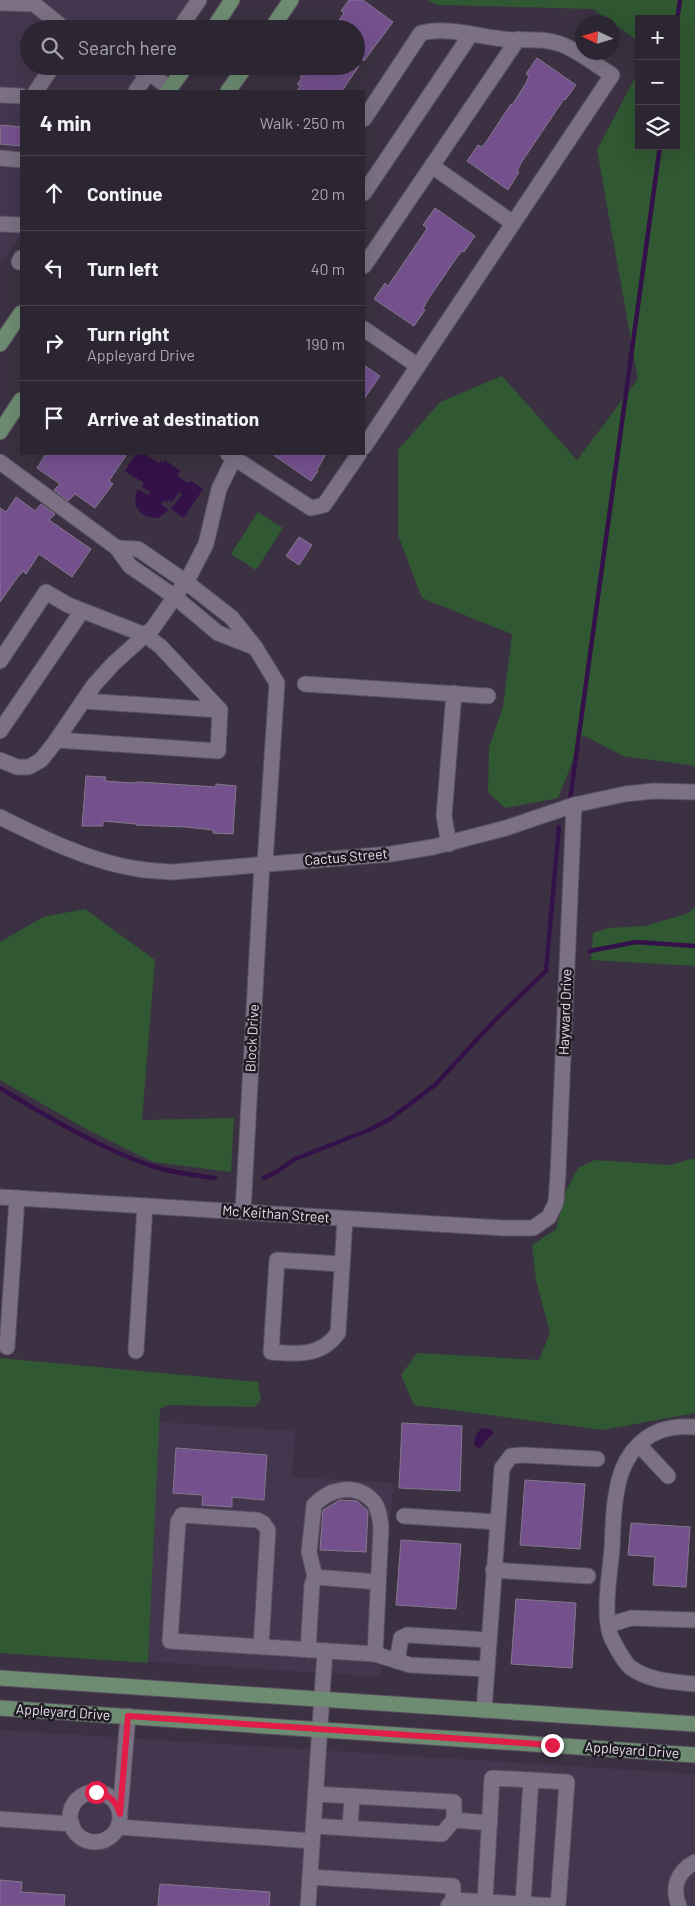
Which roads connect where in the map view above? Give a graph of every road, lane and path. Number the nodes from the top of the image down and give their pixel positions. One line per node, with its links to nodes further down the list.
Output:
1 (199, 0): 6 (street)
2 (232, 0): 7 (main road)
3 (291, 0): 8 (main road)
4 (0, 2): 5 (street)
5 (54, 20)
6 (190, 20)
7 (219, 20)
8 (277, 20)
9 (471, 34): 10 (street); 22 (street); 26 (street)
10 (518, 40): 25 (street); 27 (street)
11 (47, 75): 16 (street)
12 (147, 75): 17 (street)
13 (156, 75): 18 (street)
14 (180, 75): 18 (main road)
15 (240, 75): 19 (main road)
16 (37, 90)
17 (137, 90)
18 (170, 90)
19 (229, 90)
20 (0, 95): 21 (street)
21 (20, 96)
22 (365, 117)
23 (0, 158): 24 (street)
24 (20, 160)
25 (432, 166): 27 (street); 30 (street)
26 (365, 192)
27 (513, 223): 34 (street)
28 (0, 224): 29 (street)
29 (20, 225)
30 (365, 265)
31 (20, 314): 33 (main road)
32 (365, 330): 34 (street)
33 (0, 344)
34 (418, 366): 37 (street)
35 (20, 402): 36 (main road)
36 (0, 432)
37 (365, 446)
38 (233, 455): 39 (street); 44 (street)
39 (358, 455)
40 (0, 462): 41 (street)
41 (117, 548): 42 (street, Block Drive); 43 (street)
42 (157, 562): 43 (street); 44 (street, Block Drive)
43 (147, 578): 45 (street)
44 (186, 582): 45 (street); 46 (street, Block Drive)
45 (175, 597): 48 (street); 49 (street)
46 (213, 603): 48 (street); 50 (street, Block Drive)
47 (82, 611): 49 (street); 51 (street); 57 (street)
48 (200, 618): 50 (street)
49 (145, 635): 55 (street); 56 (street)
50 (255, 647): 64 (street, Block Drive)
51 (0, 661)
52 (305, 684): 53 (street)
53 (454, 694): 54 (street); 63 (street)
54 (488, 696)
55 (83, 701): 56 (street); 58 (street)
56 (220, 710): 58 (street)
57 (0, 731)
58 (57, 740): 59 (street)
59 (0, 760)
60 (695, 792): 61 (street, Cactus Street)
61 (574, 805): 63 (street, Cactus Street); 69 (street, Hayward Drive)
62 (0, 816): 64 (street, Cactus Street)
63 (449, 844): 64 (street, Cactus Street)
64 (263, 863): 68 (street, Block Drive)
65 (0, 1197): 66 (street, Mc Keithan Street)
66 (17, 1198): 67 (street, Mc Keithan Street); 72 (street)
67 (145, 1206): 68 (street, Mc Keithan Street); 73 (street)
68 (243, 1212): 70 (street, Mc Keithan Street)
69 (550, 1217): 70 (street, Mc Keithan Street)
70 (345, 1219): 71 (street)
71 (342, 1264): 71 (street)
72 (7, 1347)
73 (136, 1351)
74 (695, 1427): 75 (street)
75 (640, 1445): 77 (street); 85 (street)
76 (596, 1459): 79 (street)
77 (668, 1476)
78 (404, 1516): 79 (street)
79 (497, 1522): 80 (street)
80 (494, 1570): 81 (street); 86 (street)
81 (588, 1576)
82 (315, 1577): 83 (street); 83 (street); 88 (street)
83 (378, 1582): 90 (street)
84 (695, 1620): 85 (street)
85 (609, 1625): 94 (street)
86 (488, 1640): 91 (street); 92 (street)
87 (261, 1647): 87 (street); 88 (street)
88 (308, 1650): 89 (street)
89 (325, 1651): 90 (street); 95 (street)
90 (375, 1654): 91 (street)
91 (396, 1661): 92 (street)
92 (486, 1669): 97 (street)
93 (0, 1678): 95 (main road)
94 (695, 1684)
95 (322, 1700): 97 (main road); 100 (street)
96 (0, 1708): 98 (main road, Appleyard Drive)
97 (484, 1710): 99 (main road)
98 (128, 1716): 100 (main road, Appleyard Drive); 107 (street)
99 (695, 1724)
100 (320, 1729): 101 (main road, Appleyard Drive); 103 (street)
101 (695, 1754)
102 (531, 1780): 108 (street); 117 (street); 117 (street)
103 (316, 1794): 104 (street); 110 (street)
104 (352, 1796): 106 (street); 111 (street)
105 (0, 1819): 109 (street)
106 (454, 1820): 108 (street); 111 (street)
107 (119, 1821): 109 (street); 109 (street); 112 (street)
108 (490, 1823): 115 (street)
109 (72, 1824)
110 (314, 1826): 111 (street); 112 (street)
111 (350, 1828)
112 (312, 1841): 114 (street)
113 (695, 1862): 119 (street)
114 (310, 1877): 116 (street); 118 (street)
115 (486, 1901): 116 (street); 117 (street)
116 (450, 1903)
117 (523, 1904)
118 (308, 1906)
119 (679, 1906)

